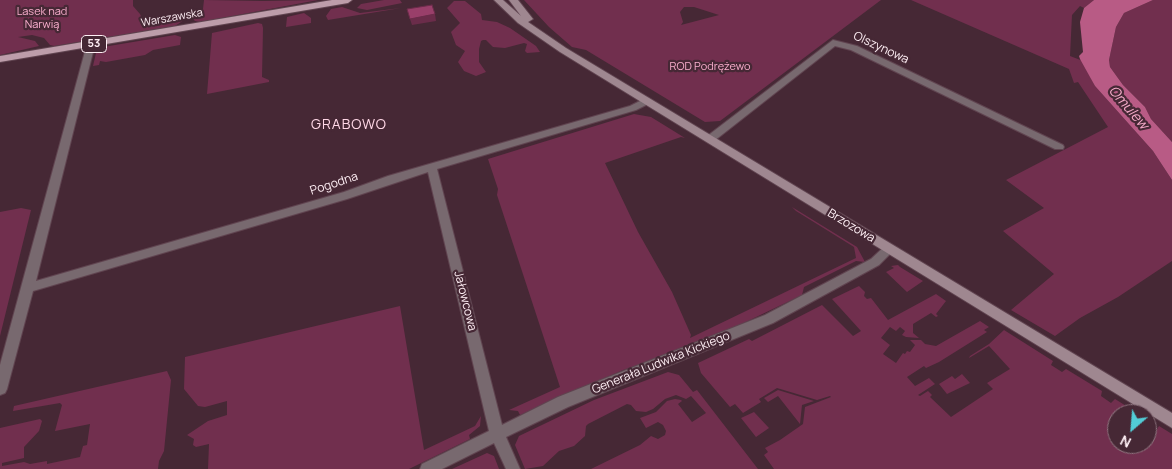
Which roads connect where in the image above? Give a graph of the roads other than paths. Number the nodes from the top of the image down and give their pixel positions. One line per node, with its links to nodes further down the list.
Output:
1 (348, 0): 5 (main road, Warszawska / 53)
2 (498, 0): 4 (main road, Brzozowa)
3 (513, 0): 4 (main road, Brzozowa)
4 (532, 28): 7 (main road, Brzozowa)
5 (92, 44): 6 (main road, Warszawska / 53); 12 (street)
6 (0, 59)
7 (647, 101): 8 (main road, Brzozowa); 10 (street, Pogodna)
8 (710, 139): 9 (street, Olszynowa); 11 (main road, Brzozowa)
9 (1059, 147)
10 (432, 168): 12 (street, Pogodna); 15 (street, Jałowcowa)
11 (889, 249): 14 (main road, Brzozowa); 15 (street, Generała Ludwika Kickiego)
12 (28, 288): 13 (street)
13 (0, 389)
14 (1172, 421)
15 (497, 435): 16 (street, Generała Ludwika Kickiego); 17 (street, Jałowcowa)
16 (427, 469)
17 (513, 469)

